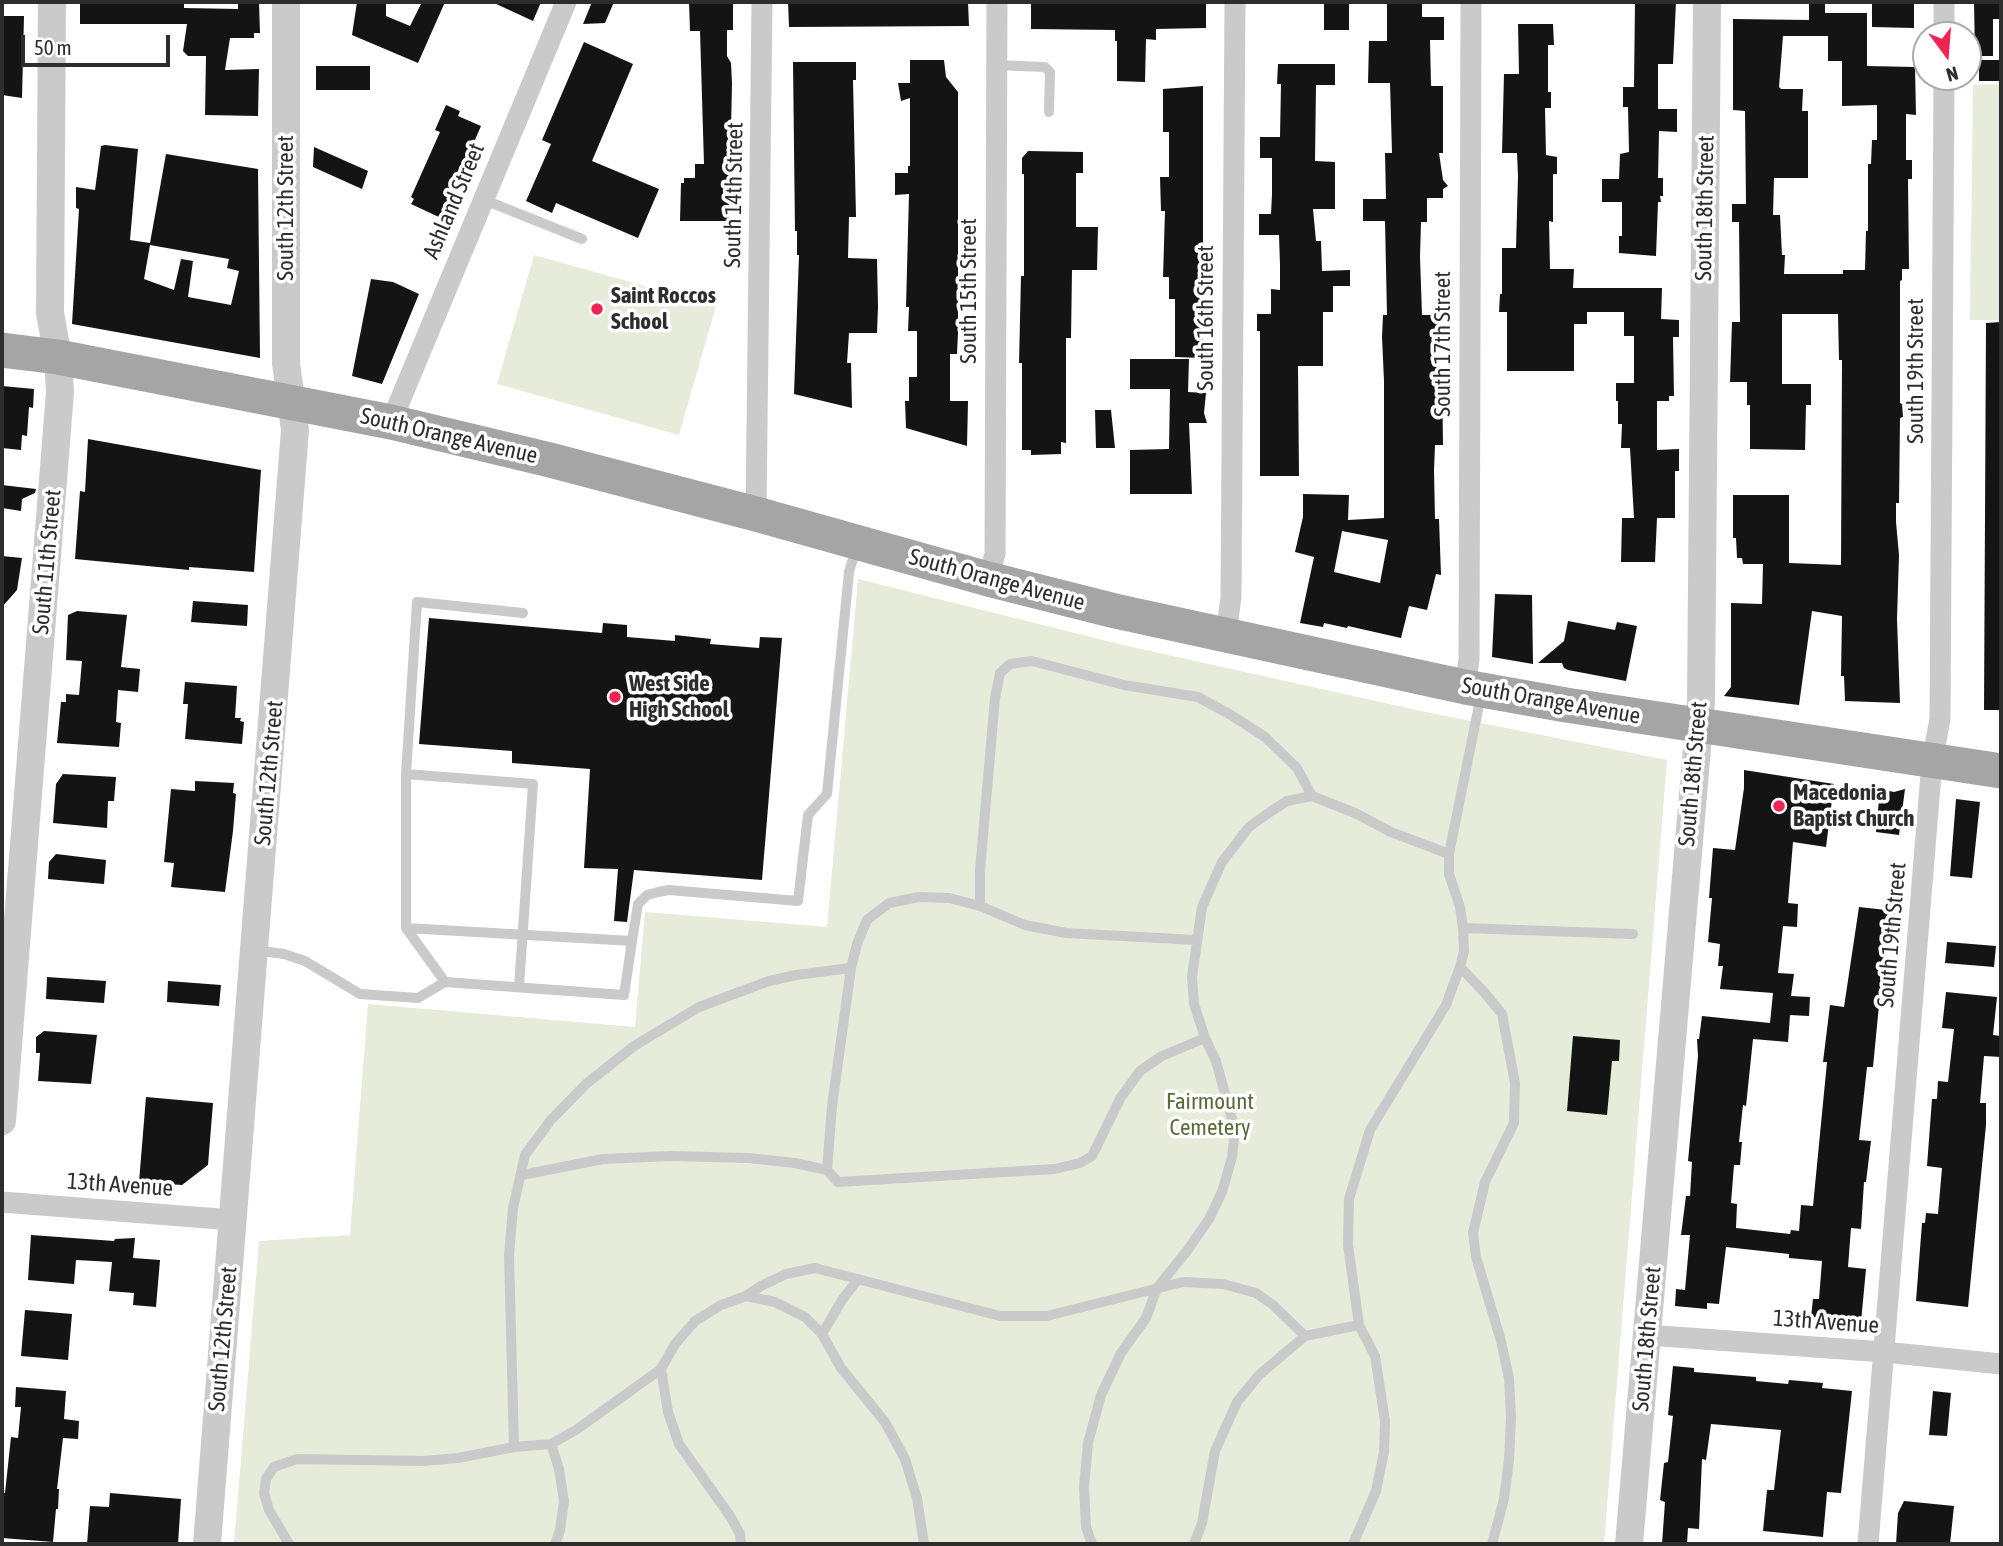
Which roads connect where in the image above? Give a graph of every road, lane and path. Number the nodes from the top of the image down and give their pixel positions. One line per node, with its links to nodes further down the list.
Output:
1 (52, 2): 17 (street, South 11th Street)
2 (286, 2): 18 (street, South 12th Street)
3 (566, 2): 14 (street, Ashland Street)
4 (762, 2): 20 (street, South 14th Street)
5 (997, 2): 11 (street, South 15th Street)
6 (1235, 2): 24 (street, South 16th Street)
7 (1471, 2): 25 (street, South 17th Street)
8 (1707, 2): 26 (street, South 18th Street)
9 (1944, 2): 10 (street)
10 (1944, 21)
11 (995, 65): 13 (lane); 22 (street, South 15th Street)
12 (1944, 91): 27 (street, South 19th Street)
13 (1049, 113)
14 (482, 199): 15 (lane); 19 (street, Ashland Street)
15 (582, 239)
16 (2, 350): 17 (main road, South Orange Avenue)
17 (58, 357): 18 (main road, South Orange Avenue); 45 (street, South 11th Street)
18 (293, 401): 19 (main road, South Orange Avenue); 39 (street, South 12th Street)
19 (391, 422): 20 (main road, South Orange Avenue)
20 (756, 514): 21 (main road, South Orange Avenue)
21 (858, 542): 22 (main road, South Orange Avenue); 38 (lane)
22 (988, 579): 24 (main road, South Orange Avenue)
23 (523, 613): 29 (lane)
24 (1226, 635): 25 (main road, South Orange Avenue)
25 (1473, 689): 26 (main road, South Orange Avenue); 31 (lane)
26 (1697, 726): 27 (main road, South Orange Avenue); 55 (street, South 18th Street)
27 (1932, 762): 28 (main road, South Orange Avenue); 57 (street, South 19th Street)
28 (2001, 771)
29 (406, 774): 34 (lane); 35 (lane)
30 (1312, 796): 31 (lane); 32 (lane); 37 (lane)
31 (1449, 854): 33 (lane)
32 (980, 906): 37 (lane); 41 (lane)
33 (1462, 928): 36 (lane); 40 (lane)
34 (406, 929): 35 (lane); 42 (lane)
35 (523, 934): 38 (lane); 43 (lane)
36 (1633, 934)
37 (1196, 940): 44 (lane)
38 (632, 941): 43 (lane)
39 (255, 950): 42 (lane); 49 (street, South 12th Street)
40 (1460, 967): 53 (lane); 70 (lane)
41 (851, 968): 46 (lane); 47 (lane)
42 (444, 982): 43 (lane)
43 (519, 987)
44 (1205, 1038): 46 (lane); 51 (lane)
45 (2, 1121)
46 (827, 1170): 47 (lane)
47 (522, 1175): 61 (lane)
48 (2, 1202): 49 (street, 13th Avenue)
49 (233, 1220): 62 (street, South 12th Street)
50 (858, 1279): 51 (lane); 52 (lane); 54 (lane)
51 (1157, 1288): 56 (lane); 67 (lane)
52 (746, 1296): 54 (lane); 59 (lane)
53 (1359, 1325): 56 (lane); 69 (lane)
54 (822, 1334): 66 (lane)
55 (1647, 1335): 57 (street, 13th Avenue); 71 (street, South 18th Street)
56 (1305, 1336): 68 (lane)
57 (1884, 1352): 58 (street, 13th Avenue); 72 (street, South 19th Street)
58 (2001, 1364)
59 (661, 1369): 60 (lane); 65 (lane)
60 (551, 1444): 61 (lane); 64 (lane)
61 (514, 1447): 63 (lane)
62 (207, 1544)
63 (289, 1544)
64 (555, 1544)
65 (741, 1544)
66 (924, 1544)
67 (1092, 1544)
68 (1194, 1544)
69 (1353, 1544)
70 (1492, 1544)
71 (1629, 1544)
72 (1868, 1544)

